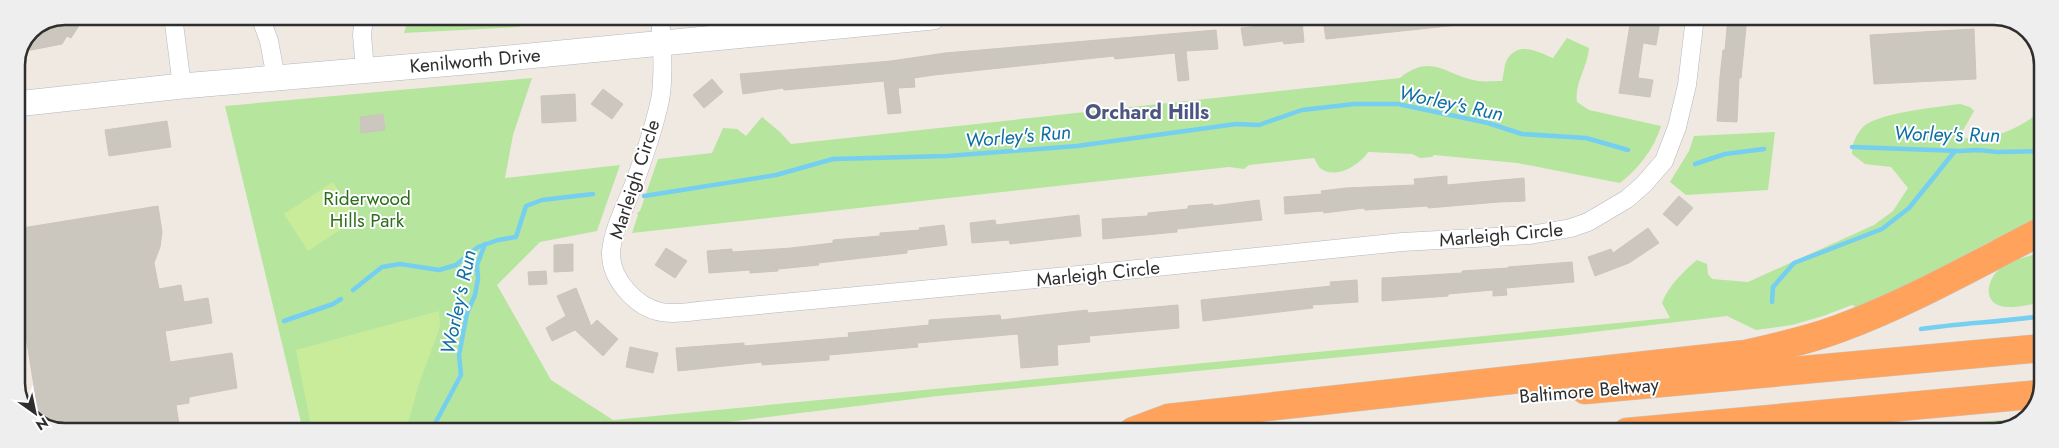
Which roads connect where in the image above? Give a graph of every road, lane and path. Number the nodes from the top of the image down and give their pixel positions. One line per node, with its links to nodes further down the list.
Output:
1 (174, 25): 10 (street)
2 (263, 25): 9 (street)
3 (363, 25): 8 (street)
4 (661, 25): 7 (street, Marleigh Circle)
5 (850, 25): 7 (street, Kenilworth Drive)
6 (1694, 25): 7 (street, Marleigh Circle)
7 (662, 43): 8 (street, Kenilworth Drive)
8 (365, 70): 9 (street, Kenilworth Drive)
9 (276, 78): 10 (street, Kenilworth Drive)
10 (182, 86): 11 (street, Kenilworth Drive)
11 (25, 103)
12 (2034, 234): 15 (highway)
13 (2034, 349): 16 (highway, Baltimore Beltway)
14 (2032, 395): 17 (highway)
15 (1155, 423)
16 (1222, 423)
17 (1725, 423)

